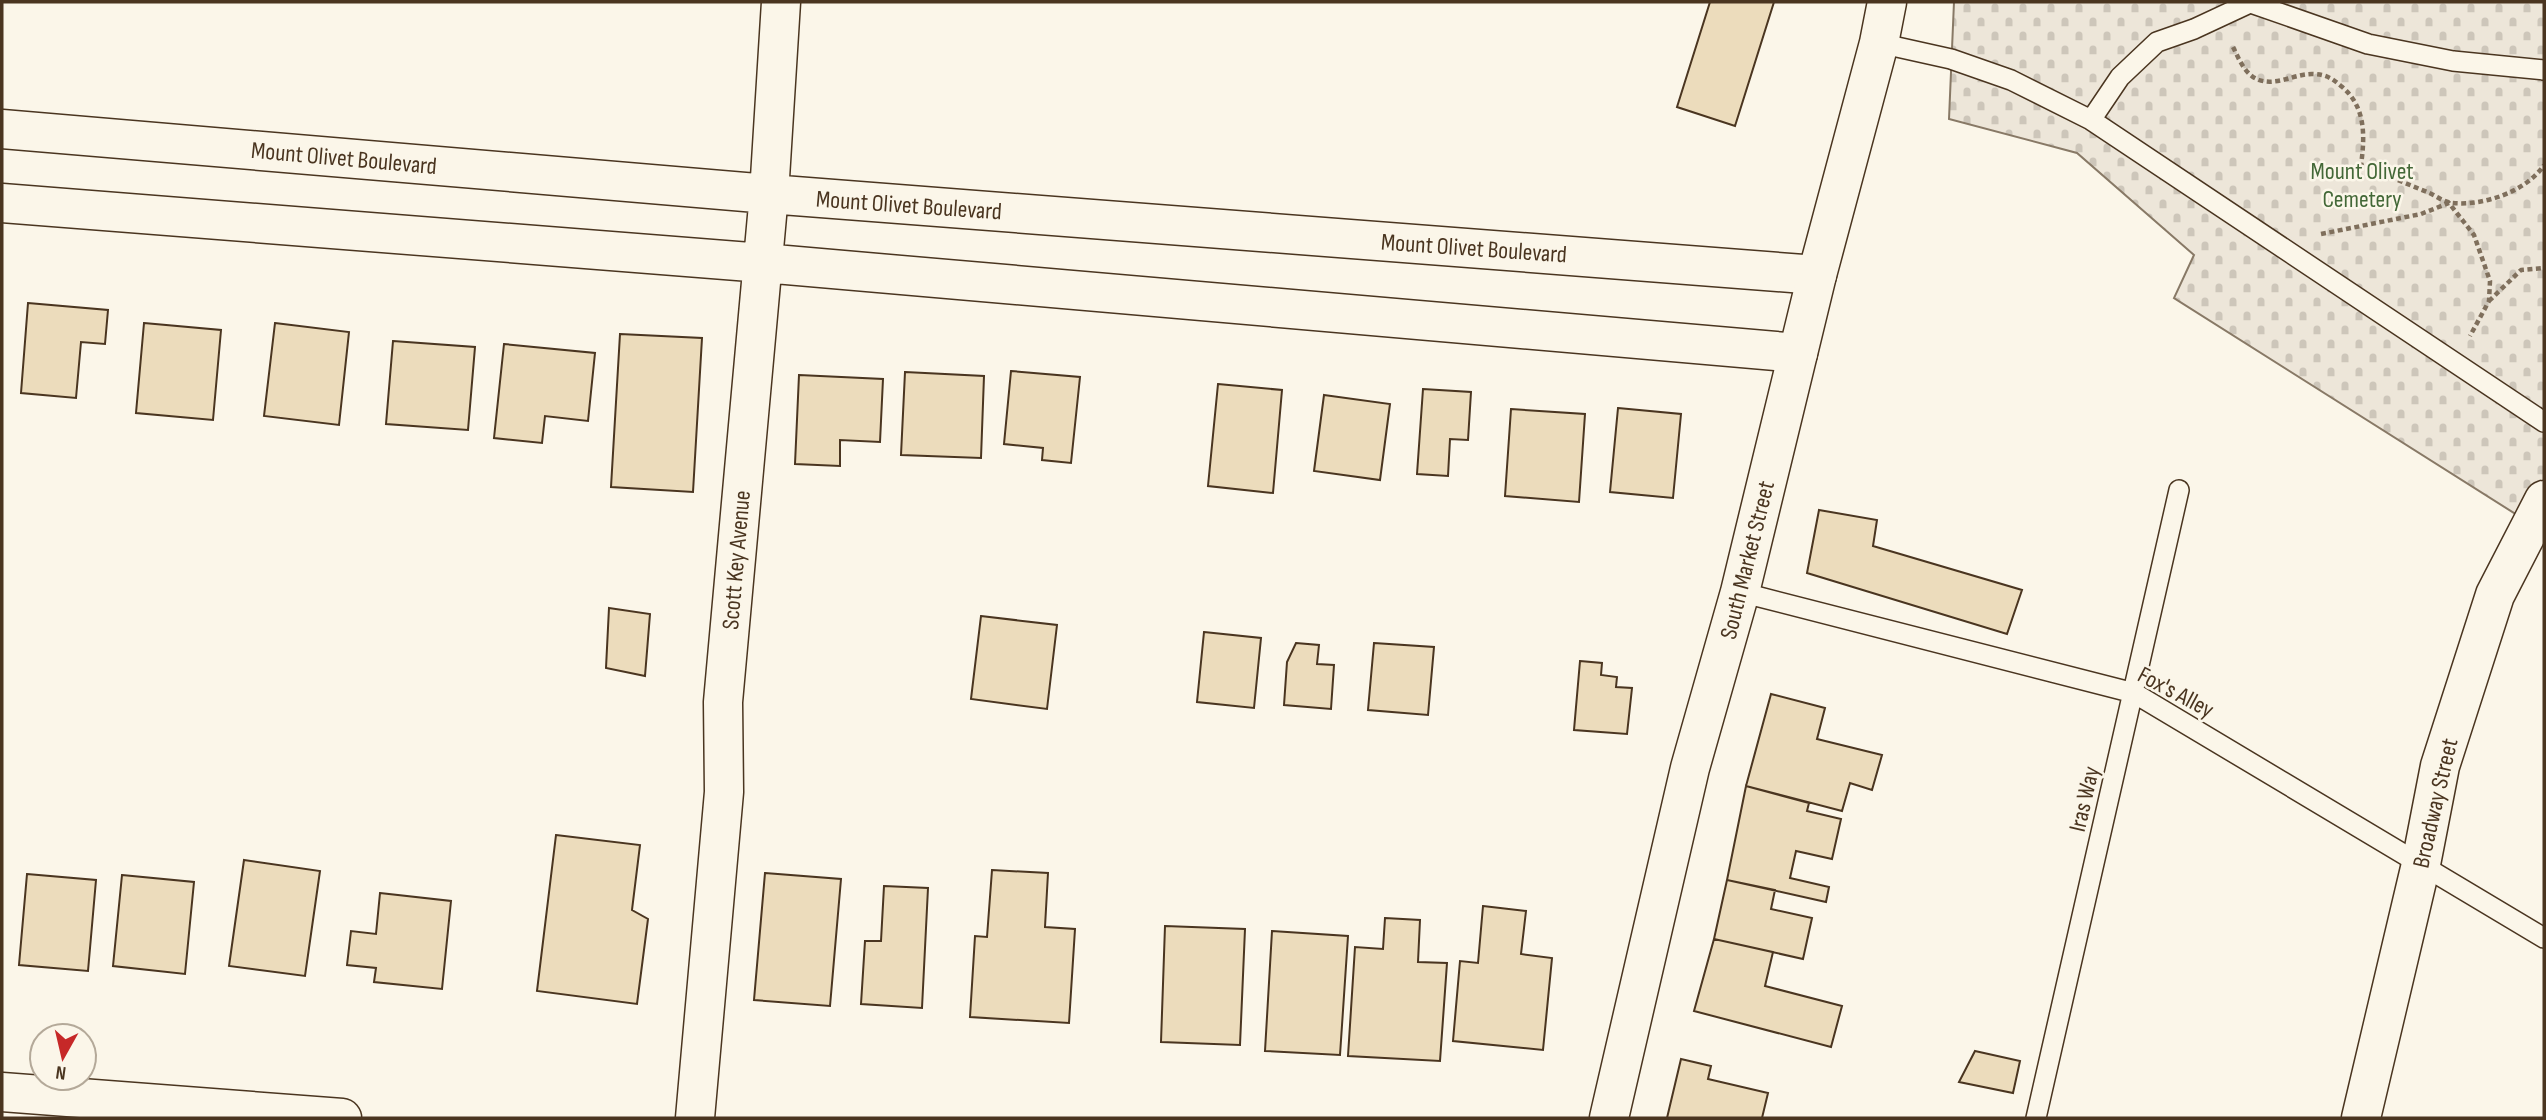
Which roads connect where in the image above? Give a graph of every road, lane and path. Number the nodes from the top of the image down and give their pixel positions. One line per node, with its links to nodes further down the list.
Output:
1 (781, 2): 10 (street, Scott Key Avenue)
2 (1887, 2): 5 (street, South Market Street)
3 (2251, 3): 4 (lane); 6 (lane)
4 (2221, 17): 7 (lane); 12 (path)
5 (1879, 43): 7 (lane); 16 (street, South Market Street)
6 (2544, 70)
7 (2091, 120): 13 (lane)
8 (2, 129): 10 (street, Mount Olivet Boulevard)
9 (2544, 165): 12 (path)
10 (769, 194): 14 (street, Scott Key Avenue); 16 (street, Mount Olivet Boulevard)
11 (2, 203): 14 (street)
12 (2449, 203): 13 (path); 17 (path)
13 (2275, 243): 19 (lane)
14 (763, 263): 18 (street); 29 (street, Scott Key Avenue)
15 (2544, 268): 17 (path)
16 (1817, 275): 18 (street, South Market Street)
17 (2488, 300): 19 (path)
18 (1798, 353): 23 (street, South Market Street)
19 (2455, 363): 20 (lane)
20 (2544, 422)
21 (2179, 491): 24 (lane, Iras Way)
22 (2544, 500): 25 (street, Broadway Street)
23 (1740, 592): 24 (lane, Fox's Alley); 30 (street, South Market Street)
24 (2134, 693): 25 (lane, Fox's Alley); 31 (lane, Iras Way)
25 (2421, 864): 26 (lane, Fox's Alley); 32 (street, Broadway Street)
26 (2544, 939)
27 (2, 1092): 28 (street)
28 (342, 1118)
29 (695, 1118)
30 (1609, 1118)
31 (2036, 1118)
32 (2361, 1118)

